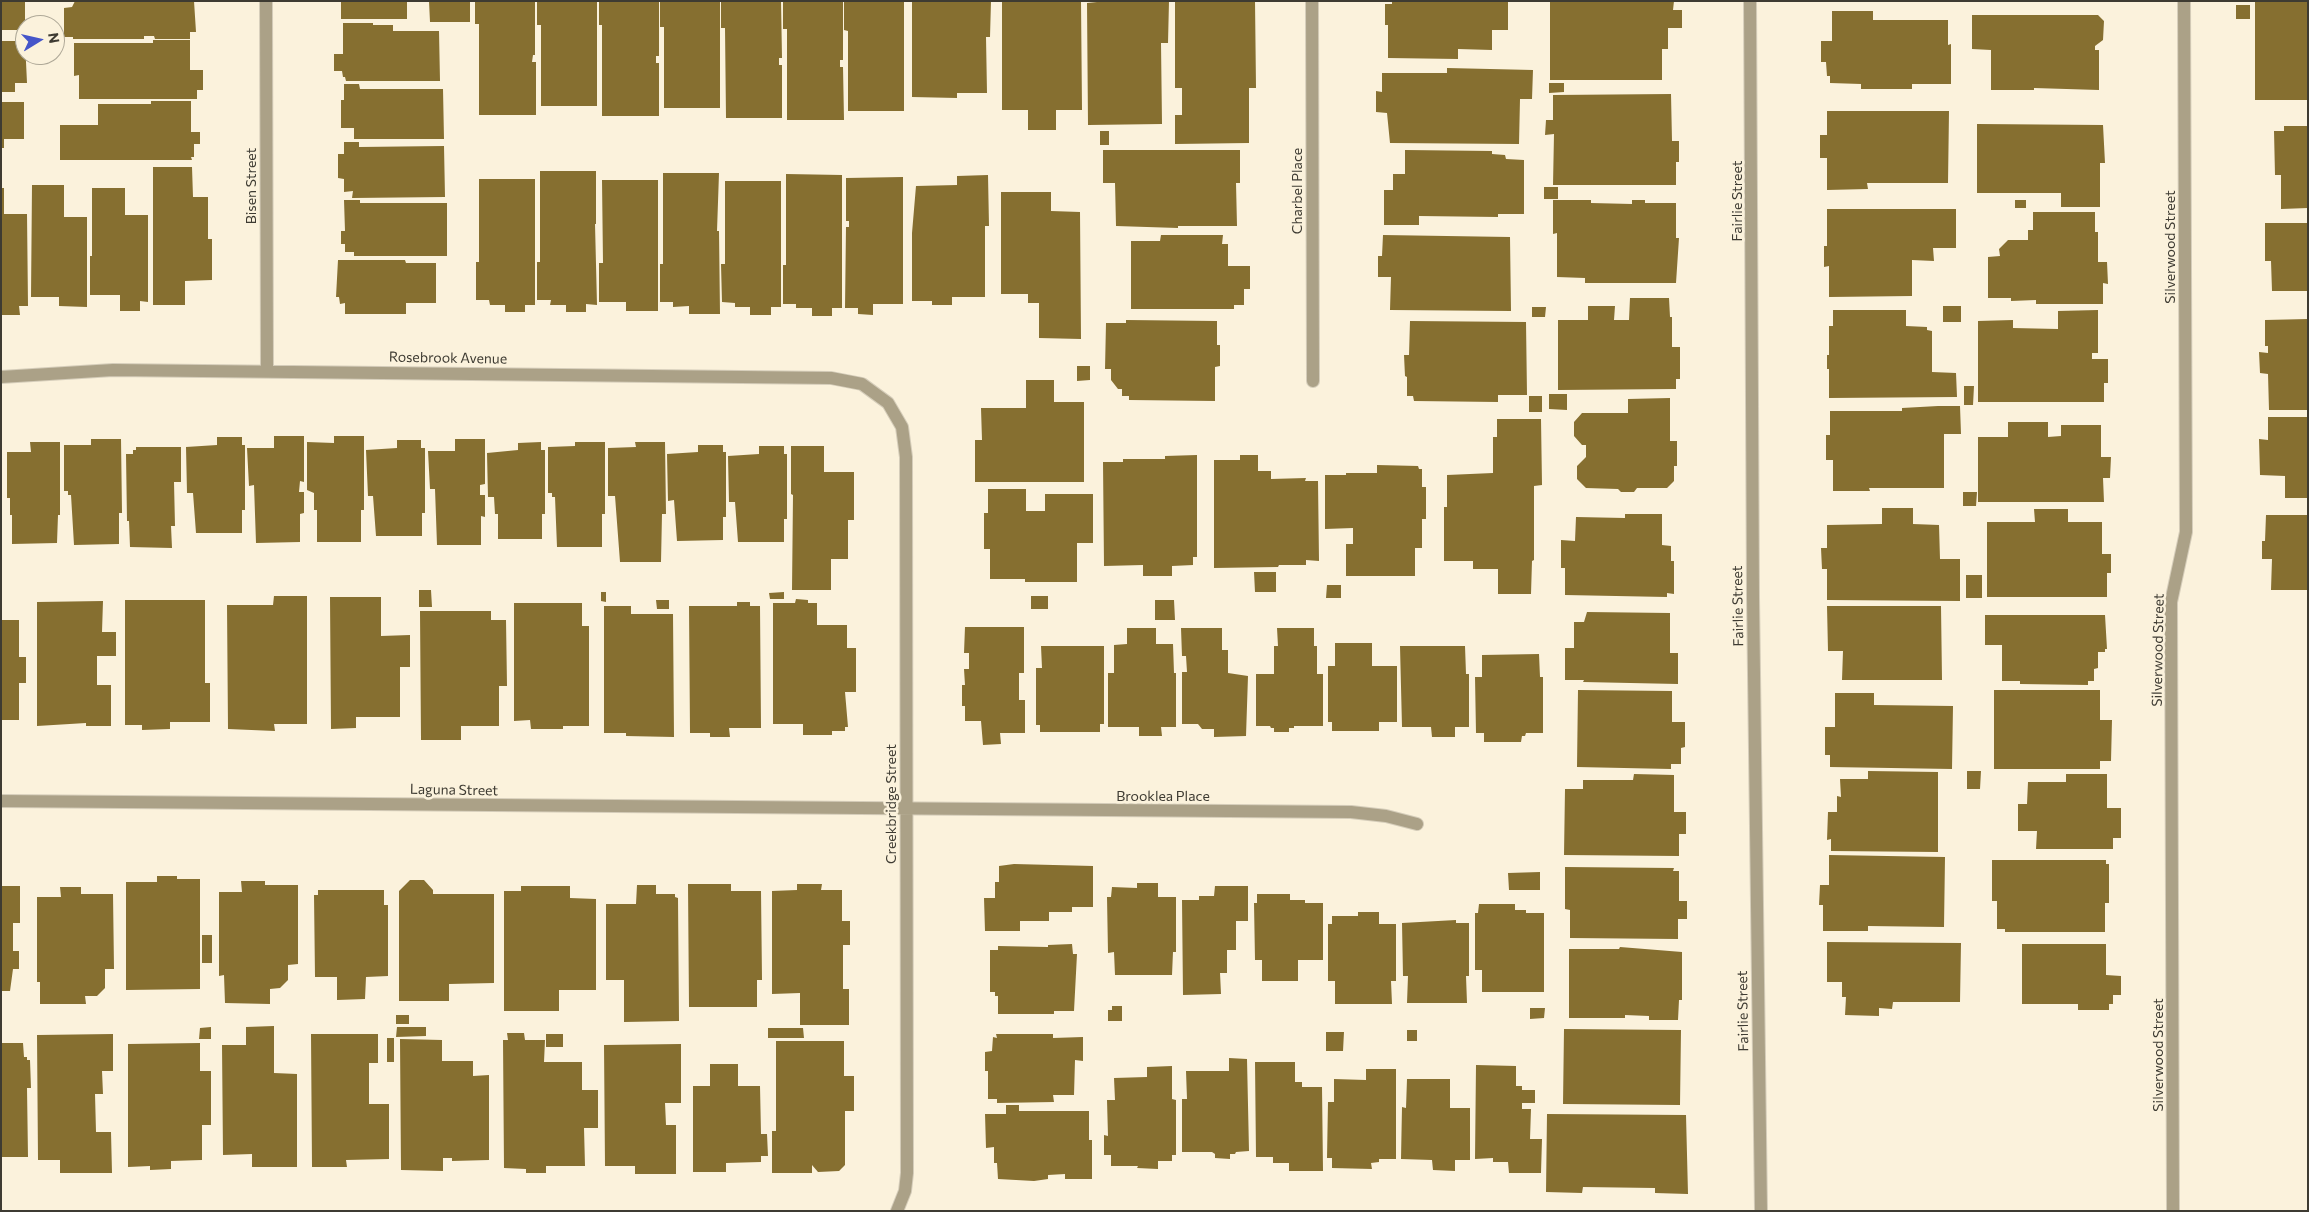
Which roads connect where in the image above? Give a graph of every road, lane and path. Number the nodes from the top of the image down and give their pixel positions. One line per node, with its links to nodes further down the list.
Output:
1 (266, 1): 5 (street, Bisen Street)
2 (1312, 1): 7 (street, Charbel Place)
3 (1750, 1): 13 (street, Fairlie Street)
4 (2184, 1): 14 (street, Silverwood Street)
5 (266, 371): 6 (street, Rosebrook Avenue); 8 (street, Rosebrook Avenue)
6 (1, 377)
7 (1313, 381)
8 (888, 403): 10 (street, Creekbridge Street)
9 (1, 801): 10 (street, Laguna Street)
10 (906, 810): 11 (street, Brooklea Place); 12 (street, Creekbridge Street)
11 (1417, 824)
12 (900, 1210)
13 (1761, 1211)
14 (2173, 1211)

